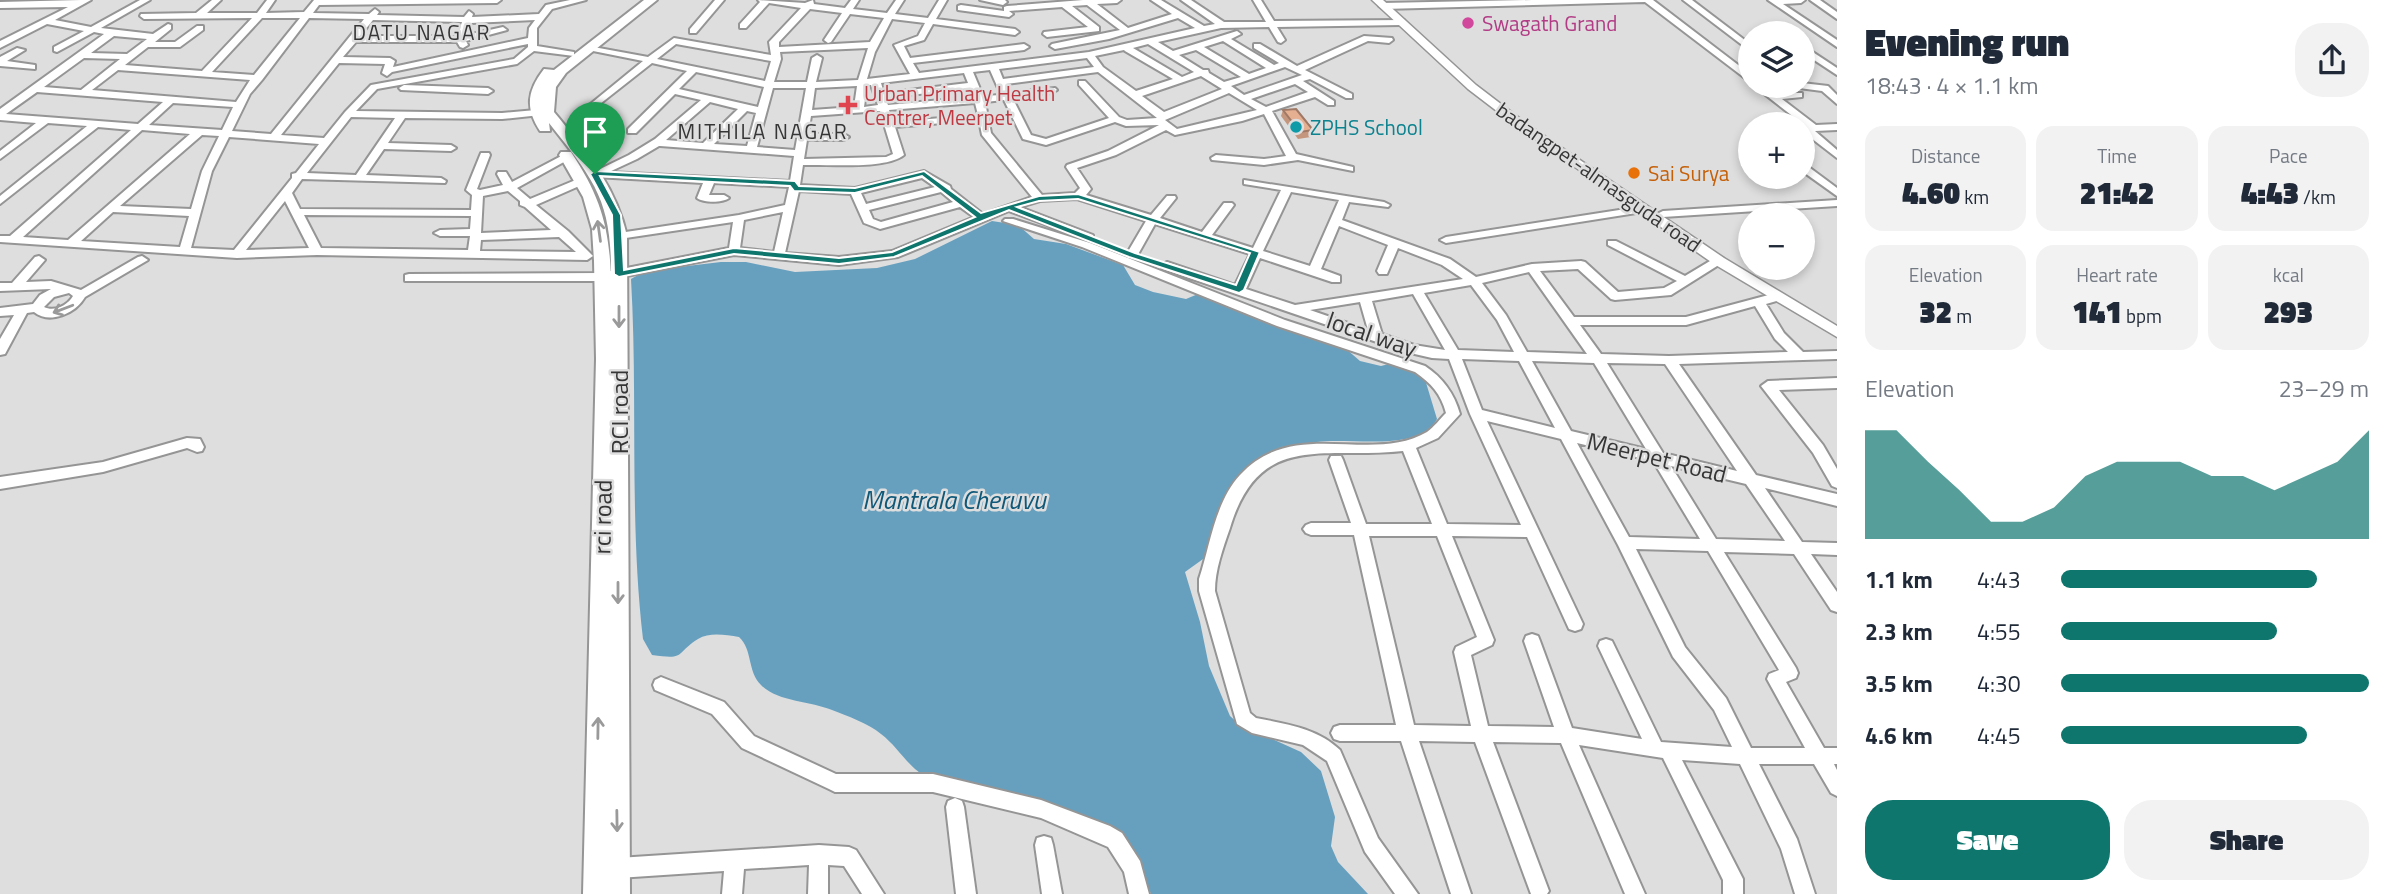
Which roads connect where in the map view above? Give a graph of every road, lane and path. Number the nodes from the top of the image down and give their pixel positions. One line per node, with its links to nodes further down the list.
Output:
1 (146, 0): 63 (street)
2 (217, 0): 46 (street)
3 (271, 0): 41 (street)
4 (384, 0): 24 (street); 25 (street); 50 (street)
5 (497, 0): 25 (street)
6 (582, 0): 48 (street)
7 (642, 0): 94 (main road)
8 (651, 0): 89 (main road)
9 (720, 0): 65 (street)
10 (765, 0): 32 (street); 58 (street)
11 (855, 0): 40 (street)
12 (900, 0): 49 (street)
13 (943, 0): 55 (street)
14 (984, 0): 37 (street)
15 (1117, 0): 26 (street)
16 (1156, 0): 43 (street)
17 (1185, 0): 57 (street)
18 (1257, 0): 56 (street)
19 (1642, 0): 28 (street)
20 (1648, 0): 117 (street)
21 (1687, 0): 74 (street)
22 (1801, 0): 29 (street)
23 (1814, 0): 47 (street)
24 (317, 1): 42 (street)
25 (472, 1): 52 (street)
26 (1087, 1): 35 (street); 66 (street)
27 (1525, 1): 28 (street); 31 (street)
28 (1564, 1)
29 (1773, 1): 82 (street)
30 (83, 2): 36 (street); 54 (street)
31 (1466, 2): 33 (street)
32 (810, 3): 40 (street); 97 (street)
33 (1417, 3): 39 (street); 39 (street)
34 (177, 4): 45 (street)
35 (1063, 4): 53 (street); 62 (street)
36 (0, 5)
37 (1006, 6): 38 (street); 53 (street); 67 (street)
38 (961, 8)
39 (1391, 9): 56 (street); 229 (street, badangpet-almasguda road); 234 (street, badangpet-almasguda road)
40 (847, 12): 49 (street); 76 (street)
41 (260, 15): 42 (street); 46 (street); 121 (street)
42 (308, 15): 50 (street); 124 (street)
43 (1179, 15): 61 (street); 66 (street)
44 (144, 16): 45 (street)
45 (162, 16): 46 (street)
46 (198, 16)
47 (1837, 16)
48 (539, 17): 51 (street); 81 (street)
49 (888, 17): 55 (street); 83 (street)
50 (370, 18): 52 (street); 73 (street)
51 (491, 18): 52 (street); 69 (street)
52 (468, 20): 71 (street)
53 (1039, 21): 62 (street); 84 (street)
54 (45, 22): 63 (street); 80 (street)
55 (932, 23): 67 (street); 105 (street)
56 (1273, 24): 57 (street); 77 (street)
57 (1222, 25): 61 (street); 72 (street)
58 (743, 26)
59 (168, 27): 75 (street)
60 (200, 28): 75 (street)
61 (1201, 28): 79 (street)
62 (1096, 29): 70 (street)
63 (93, 30): 68 (street); 90 (street)
64 (503, 30): 69 (street)
65 (693, 31)
66 (1127, 31): 70 (street)
67 (1015, 32): 88 (street)
68 (112, 33): 75 (street); 96 (street)
69 (489, 33): 71 (street)
70 (1106, 37): 84 (street)
71 (461, 38): 73 (street); 93 (street)
72 (1224, 38): 85 (street); 114 (street)
73 (352, 39): 103 (street)
74 (1738, 39)
75 (152, 40): 100 (street)
76 (828, 40)
77 (1281, 40)
78 (1389, 40): 122 (street)
79 (1151, 42): 91 (street); 95 (street)
80 (0, 44)
81 (532, 44): 93 (street); 94 (street); 118 (street)
82 (1837, 44): 87 (street)
83 (871, 46): 97 (street); 129 (street)
84 (1055, 46): 102 (street)
85 (1196, 46): 95 (street); 125 (street)
86 (1257, 46): 108 (street)
87 (1815, 46)
88 (1024, 47): 105 (street); 106 (street)
89 (591, 48): 104 (street); 166 (main road)
90 (57, 49)
91 (1128, 49): 98 (street); 126 (street)
92 (20, 50): 107 (street)
93 (466, 53): 115 (street); 118 (street)
94 (571, 54): 166 (main road)
95 (1173, 54): 119 (street)
96 (83, 55): 100 (street); 137 (street)
97 (776, 55): 104 (street); 131 (street)
98 (1089, 55): 102 (street); 113 (street)
99 (1815, 56): 120 (street)
100 (130, 57): 110 (street)
101 (817, 58): 132 (street)
102 (1062, 58): 106 (street)
103 (335, 60): 115 (street); 184 (street)
104 (649, 60): 112 (street); 158 (street)
105 (907, 61): 123 (street)
106 (1034, 61): 111 (street)
107 (0, 62): 109 (street)
108 (1286, 64): 114 (street); 122 (street)
109 (32, 67)
110 (117, 67): 121 (street); 142 (street)
111 (993, 67): 116 (street); 128 (street)
112 (694, 69): 131 (street); 140 (street)
113 (1100, 69): 128 (street); 145 (street)
114 (1274, 69): 125 (street)
115 (390, 70): 134 (street)
116 (967, 70): 123 (street); 133 (street)
117 (1738, 70)
118 (465, 71): 134 (street)
119 (1205, 72): 126 (street); 135 (street)
120 (1837, 72)
121 (205, 73): 124 (street)
122 (1296, 75): 144 (street); 148 (street); 149 (street)
123 (916, 77): 127 (street)
124 (259, 78): 156 (street)
125 (1250, 78): 135 (street)
126 (1179, 79): 145 (street)
127 (876, 81): 129 (street); 146 (street)
128 (1002, 82): 147 (street)
129 (861, 83): 132 (street); 160 (street)
130 (1082, 83): 170 (street)
131 (770, 85): 132 (street); 161 (street)
132 (811, 85): 164 (street)
133 (975, 86): 146 (street); 153 (street)
134 (374, 87): 143 (street); 165 (street)
135 (1226, 88): 149 (street); 172 (street)
136 (1825, 88): 138 (street); 139 (street); 154 (street)
137 (36, 89): 142 (street); 168 (street)
138 (1815, 89)
139 (1837, 89)
140 (671, 90): 152 (street); 179 (street)
141 (1052, 90): 147 (street)
142 (85, 91): 151 (street)
143 (488, 91)
144 (1316, 93): 155 (street); 162 (street)
145 (1134, 95): 172 (street)
146 (880, 96): 159 (street)
147 (1007, 96): 153 (street); 170 (street)
148 (1349, 96)
149 (1243, 98): 162 (street)
150 (1775, 98): 163 (street)
151 (173, 99): 156 (street); 175 (street)
152 (708, 99): 157 (street); 186 (street)
153 (980, 101): 159 (street); 169 (street)
154 (1837, 101)
155 (1331, 103)
156 (240, 105): 180 (street)
157 (745, 107): 161 (street); 188 (street)
158 (591, 108)
159 (883, 108): 160 (street); 174 (street)
160 (859, 110): 164 (street)
161 (761, 111): 190 (street)
162 (1266, 111): 172 (street); 195 (street)
163 (1790, 112)
164 (808, 113): 182 (street)
165 (348, 114): 167 (street); 185 (street)
166 (541, 114): 167 (street); 194 (main road, rci road); 201 (main road, RCI road)
167 (402, 115): 187 (street)
168 (0, 116): 171 (street)
169 (984, 117): 174 (street); 217 (street)
170 (1115, 119): 172 (street)
171 (46, 120): 173 (street); 193 (street)
172 (1163, 121): 215 (street)
173 (96, 124): 175 (street); 220 (street)
174 (888, 125): 196 (street)
175 (142, 127): 178 (street); 245 (street)
176 (1837, 127): 177 (street)
177 (1815, 128)
178 (200, 131): 180 (street); 228 (street)
179 (632, 131)
180 (226, 133): 184 (street); 231 (street)
181 (1815, 135): 192 (street)
182 (803, 137): 183 (street); 196 (street)
183 (845, 137)
184 (273, 138): 185 (street)
185 (327, 141): 202 (street)
186 (660, 143): 188 (street); 201 (street)
187 (381, 146): 189 (street); 203 (street)
188 (706, 146): 190 (street)
189 (451, 148)
190 (751, 149): 196 (street)
191 (485, 155): 214 (street)
192 (1837, 155)
193 (0, 156)
194 (567, 156): 201 (main road, rci road); 208 (street)
195 (1292, 157): 197 (street); 198 (street)
196 (800, 158): 207 (street)
197 (1216, 158)
198 (1349, 169)
199 (502, 174): 208 (street)
200 (1815, 175): 213 (street)
201 (591, 176): 204 (street); 223 (street); 242 (main road, RCI road); 265 (main road, rci road, one-way to 201)
202 (296, 177): 203 (street); 212 (street)
203 (358, 179): 205 (street)
204 (710, 179): 207 (street); 216 (street)
205 (441, 181)
206 (1248, 182): 210 (street)
207 (795, 186): 211 (street); 226 (street)
208 (510, 187): 214 (street); 223 (street)
209 (946, 188): 211 (street); 222 (street); 227 (street)
210 (1287, 188): 219 (street); 254 (street)
211 (855, 191): 227 (street)
212 (286, 193): 230 (street); 255 (street)
213 (1837, 193)
214 (478, 194): 232 (street)
215 (1078, 197): 217 (street); 237 (street)
216 (724, 198)
217 (1039, 198): 233 (street)
218 (1171, 198): 237 (street)
219 (1346, 199): 225 (street); 238 (street)
220 (0, 201)
221 (1837, 202): 234 (street)
222 (961, 203): 227 (street); 235 (street)
223 (527, 204): 240 (street)
224 (1228, 205): 243 (street)
225 (1384, 205)
226 (789, 207): 236 (street); 258 (street)
227 (863, 208)
228 (112, 209): 231 (street); 250 (street)
229 (1645, 209): 246 (street); 248 (street, badangpet-almasguda road)
230 (297, 212): 232 (street); 251 (street)
231 (194, 213): 253 (street)
232 (478, 213): 241 (street)
233 (1009, 214): 235 (street); 257 (street, local way); 342 (street)
234 (1663, 214): 248 (street, badangpet-almasguda road)
235 (979, 216): 258 (street)
236 (739, 218): 242 (street); 252 (street)
237 (1154, 219): 243 (street); 257 (street)
238 (1338, 222): 247 (street); 263 (street)
239 (440, 233): 241 (street)
240 (564, 233): 241 (street); 256 (street)
241 (477, 234): 256 (street)
242 (619, 236): 265 (main road, RCI road)
243 (1205, 236): 254 (street)
244 (0, 239): 245 (street)
245 (13, 240): 250 (street)
246 (1446, 240)
247 (1395, 242): 264 (street); 268 (street)
248 (1698, 242): 261 (street, badangpet-almasguda road); 284 (street, badangpet-almasguda road)
249 (1612, 243): 269 (street)
250 (69, 246): 253 (street)
251 (317, 251): 255 (street); 256 (street)
252 (734, 251): 258 (street); 265 (street)
253 (184, 252): 255 (street)
254 (1256, 252): 263 (street); 274 (street)
255 (237, 254)
256 (474, 254)
257 (1132, 255): 274 (street, local way)
258 (779, 256)
259 (39, 260): 271 (street)
260 (142, 260): 275 (street)
261 (1719, 261): 269 (street); 276 (street, badangpet-almasguda road)
262 (1532, 268): 268 (street); 269 (street); 283 (street)
263 (1314, 271): 267 (street)
264 (1383, 271)
265 (610, 275): 266 (street); 332 (main road, RCI road, one-way to 332); 334 (main road, rci road, one-way to 265)
266 (409, 278)
267 (1336, 279)
268 (1474, 281): 273 (street); 291 (street)
269 (1686, 281)
270 (0, 286): 271 (street)
271 (16, 286): 272 (street)
272 (65, 289): 275 (street); 279 (street)
273 (1416, 289): 277 (street); 288 (street)
274 (1239, 290): 281 (street, local way)
275 (80, 295): 279 (street, one-way to 279)
276 (1776, 297): 278 (street); 285 (street, badangpet-almasguda road)
277 (1365, 298): 281 (street); 286 (street)
278 (1759, 302): 283 (street); 290 (street)
279 (37, 308): 280 (street)
280 (23, 309): 282 (street); 287 (street)
281 (1298, 309): 286 (street, local way)
282 (0, 312)
283 (1573, 321): 292 (street)
284 (1837, 324)
285 (1837, 332)
286 (1376, 337): 288 (street, local way)
287 (0, 351)
288 (1454, 354): 291 (street, local way); 295 (street)
289 (1837, 355): 290 (street, local way)
290 (1801, 357): 293 (street, local way)
291 (1521, 358): 292 (street, local way); 296 (street)
292 (1598, 359): 293 (street, local way); 299 (street)
293 (1669, 360): 301 (street)
294 (1837, 383): 302 (street)
295 (1477, 414): 296 (street, Meerpet Road); 309 (street)
296 (1563, 434): 299 (street, Meerpet Road); 310 (street)
297 (197, 447): 303 (street)
298 (1410, 450): 306 (street)
299 (1657, 457): 301 (street, Meerpet Road); 311 (street)
300 (1336, 460): 308 (street)
301 (1751, 480): 305 (street, Meerpet Road); 312 (street)
302 (1837, 482)
303 (0, 483): 304 (street)
304 (0, 493)
305 (1837, 500)
306 (1442, 528): 308 (street); 309 (street); 322 (street)
307 (1311, 529): 308 (street)
308 (1360, 530): 320 (street)
309 (1533, 531): 315 (street)
310 (1625, 543): 311 (street); 325 (street)
311 (1712, 546): 312 (street); 324 (street)
312 (1797, 547): 313 (street); 314 (street)
313 (1837, 549)
314 (1837, 605)
315 (1575, 625)
316 (1532, 640): 321 (street)
317 (1606, 646): 323 (street)
318 (661, 685): 341 (street)
319 (1340, 733): 320 (street)
320 (1408, 733): 322 (street); 343 (street)
321 (1566, 735): 322 (street); 323 (street); 344 (street)
322 (1482, 736): 333 (street)
323 (1662, 750): 325 (street); 345 (street)
324 (1818, 755): 325 (street); 326 (street); 327 (street)
325 (1747, 756): 346 (street)
326 (1837, 756)
327 (1837, 787)
328 (955, 807): 339 (street)
329 (1044, 845): 340 (street)
330 (819, 855): 331 (street); 337 (street); 338 (street)
331 (735, 860): 332 (street); 336 (street)
332 (618, 868): 335 (main road, RCI road)
333 (1539, 891)
334 (596, 894)
335 (617, 894)
336 (732, 894)
337 (818, 894)
338 (874, 894)
339 (965, 894)
340 (1052, 894)
341 (1139, 894)
342 (1408, 894)
343 (1461, 894)
344 (1634, 894)
345 (1733, 894)
346 (1805, 894)

